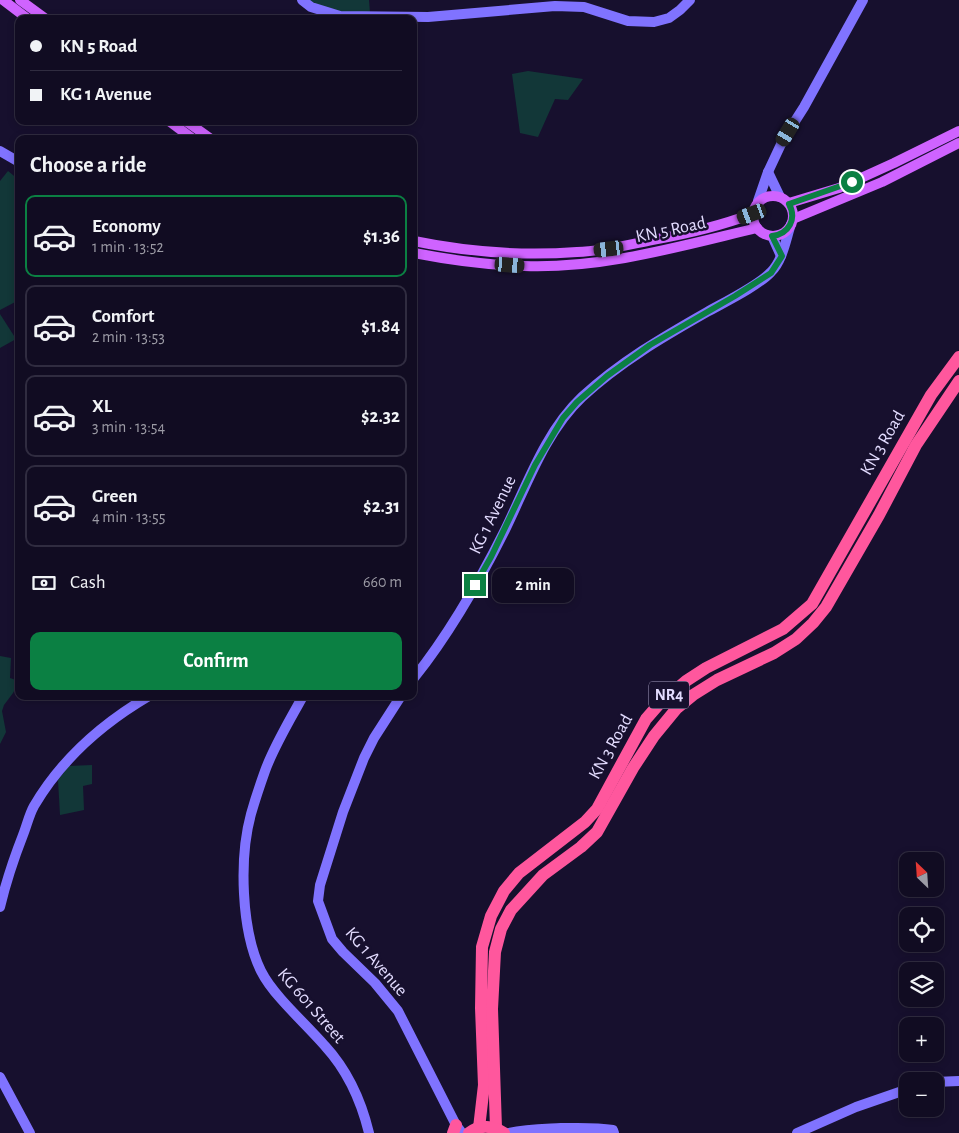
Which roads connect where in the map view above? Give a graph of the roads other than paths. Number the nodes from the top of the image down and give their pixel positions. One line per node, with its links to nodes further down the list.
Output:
1 (3, 0): 6 (main road)
2 (20, 0): 7 (main road)
3 (302, 0): 8 (street)
4 (690, 0): 9 (street)
5 (863, 0): 18 (street)
6 (23, 15)
7 (41, 15)
8 (337, 15)
9 (417, 17)
10 (174, 125): 13 (main road)
11 (192, 125): 14 (main road)
12 (959, 131): 21 (main road)
13 (188, 135)
14 (205, 135)
15 (959, 143): 23 (main road)
16 (0, 151): 17 (street)
17 (15, 160)
18 (768, 172): 19 (street); 20 (street)
19 (780, 197): 20 (main road); 21 (main road)
20 (758, 201): 22 (main road)
21 (789, 204): 23 (main road)
22 (752, 214): 24 (main road); 26 (main road, KN 5 Road)
23 (792, 221): 25 (main road); 28 (street, KG 1 Avenue)
24 (757, 228): 25 (main road); 27 (main road, KN 5 Road)
25 (772, 236): 28 (street)
26 (417, 242)
27 (417, 253)
28 (782, 256): 31 (street, KG 1 Avenue)
29 (957, 362): 39 (highway, KN 3 Road / NR4)
30 (959, 381): 39 (highway, KN 3 Road / NR4)
31 (417, 674)
32 (143, 700): 35 (street)
33 (301, 700): 45 (street, KG 601 Street)
34 (398, 700): 41 (street, KG 1 Avenue)
35 (0, 907)
36 (0, 1076): 44 (street)
37 (959, 1081): 38 (street)
38 (944, 1082)
39 (489, 1085): 42 (highway, NR4); 43 (highway, NR4)
40 (899, 1092): 48 (street)
41 (448, 1107): 42 (street, KG 1 Avenue); 42 (street, KG 1 Avenue)
42 (465, 1130): 43 (highway, NR4)
43 (500, 1131)
44 (30, 1133)
45 (369, 1133)
46 (509, 1133): 47 (street)
47 (614, 1133)
48 (797, 1133)

